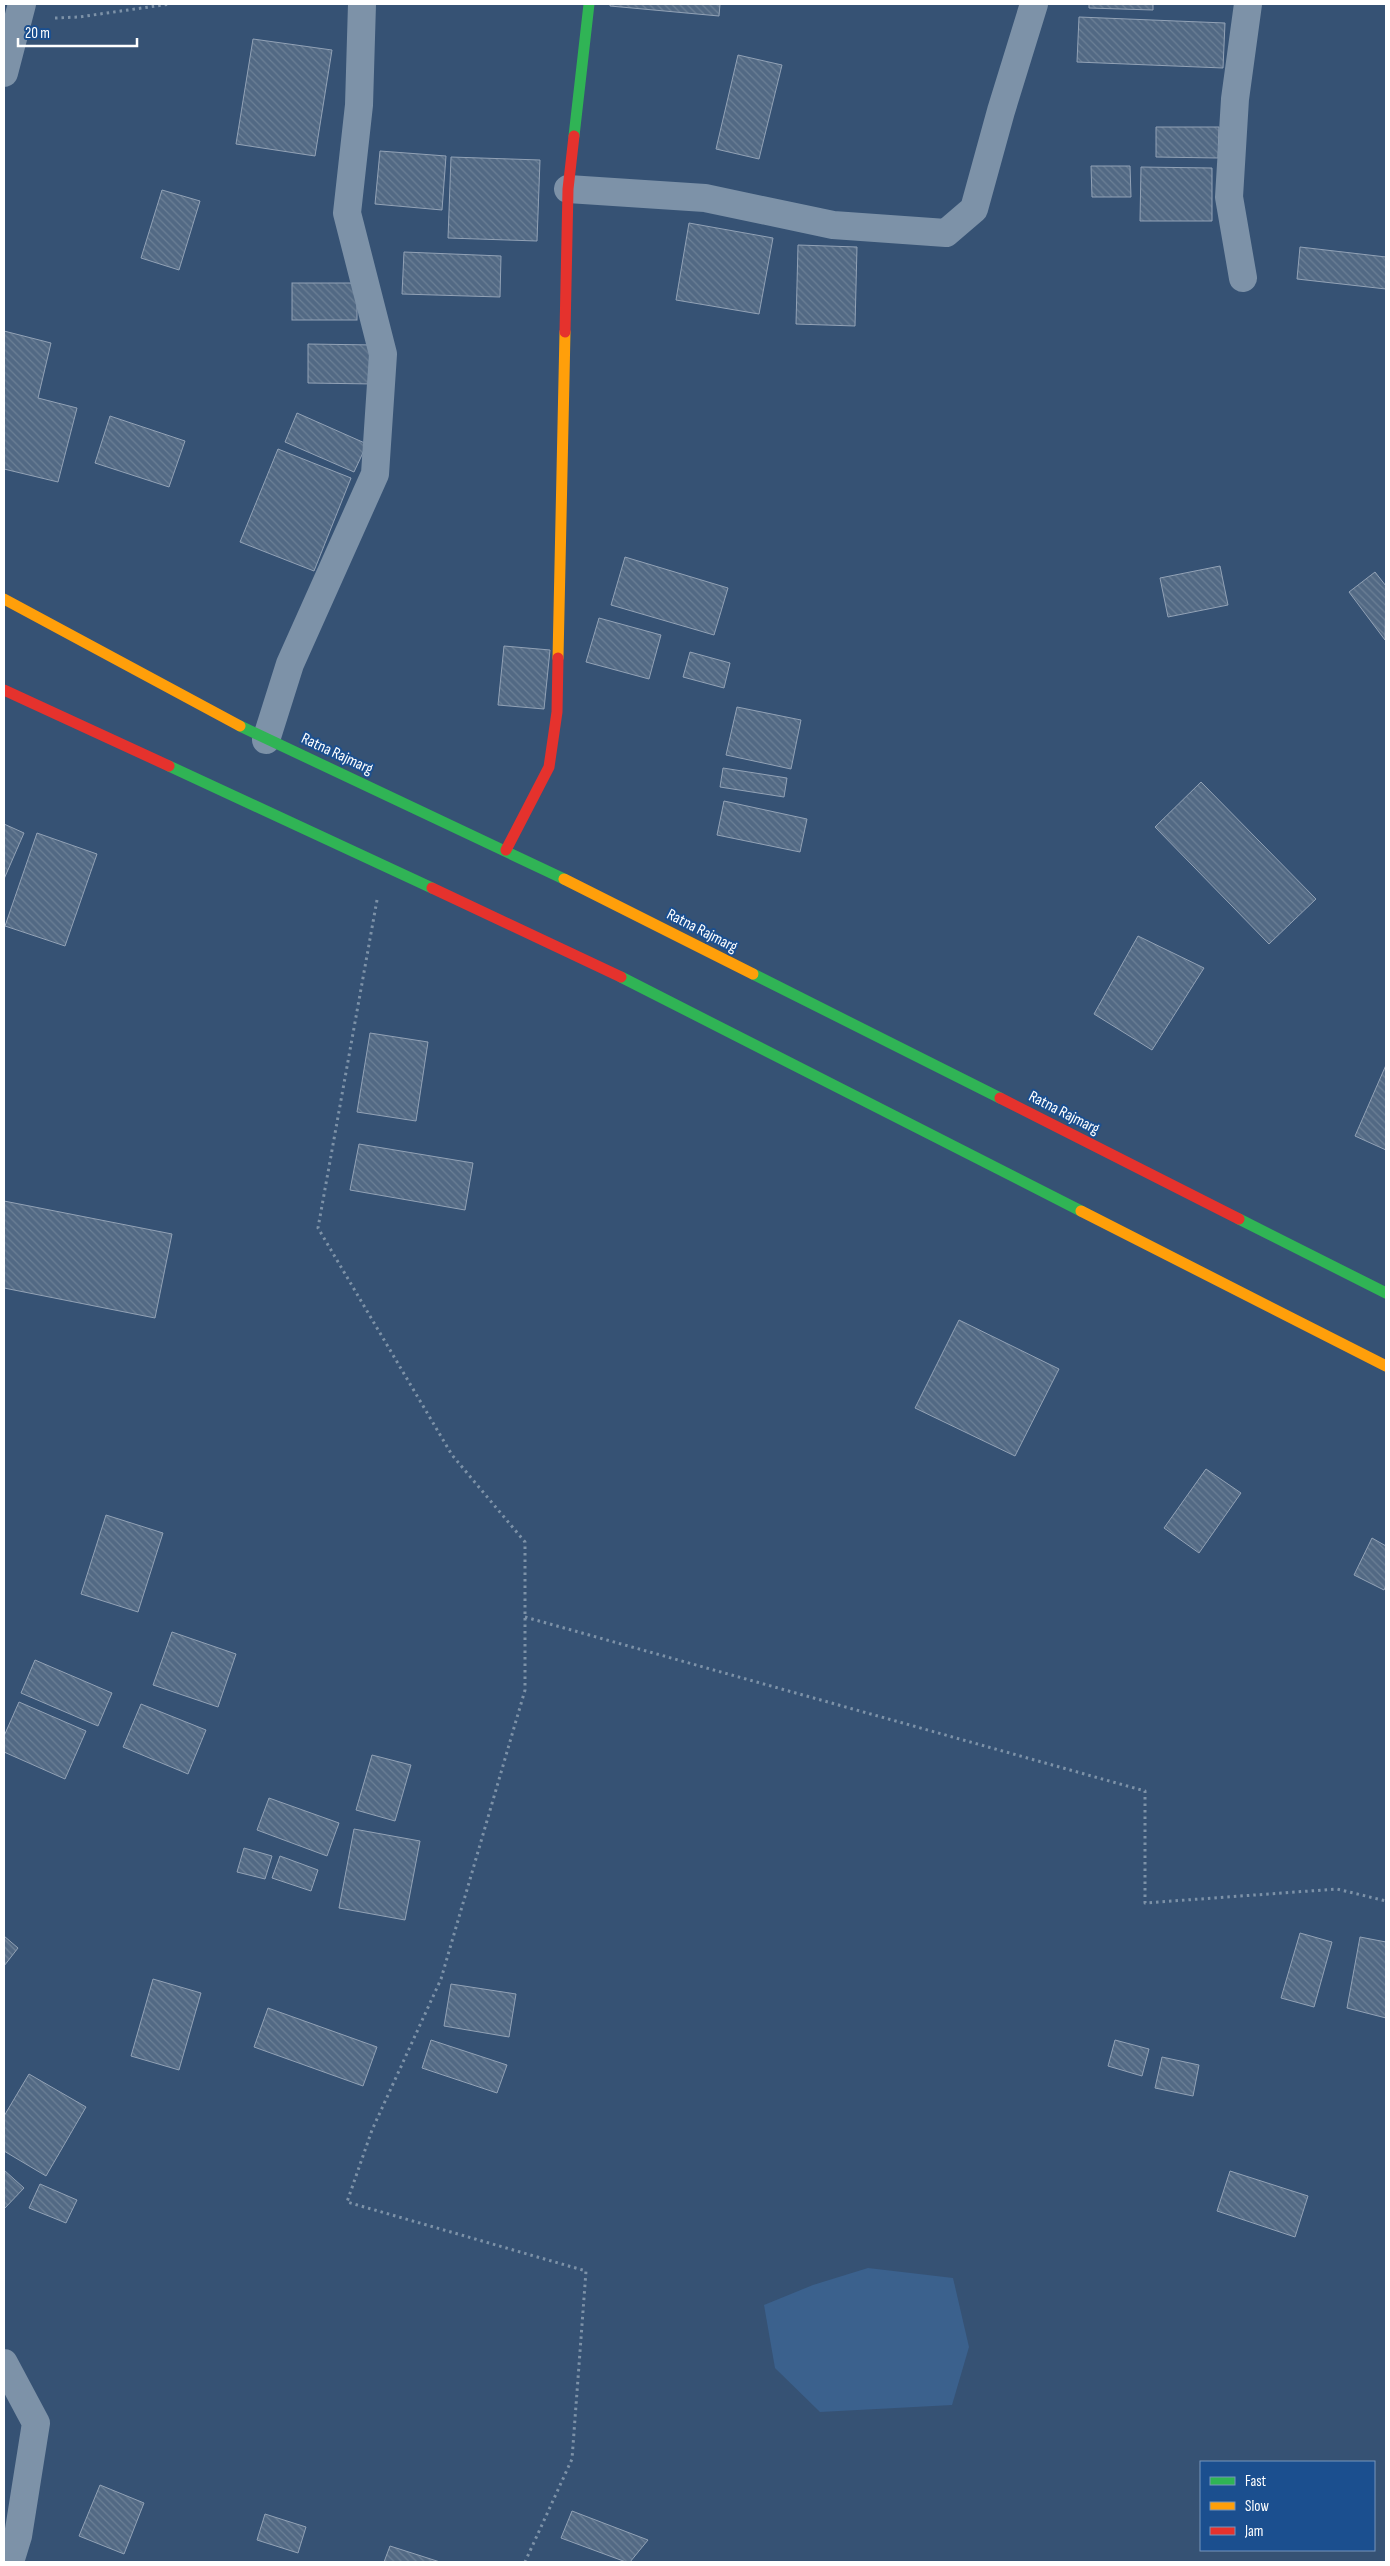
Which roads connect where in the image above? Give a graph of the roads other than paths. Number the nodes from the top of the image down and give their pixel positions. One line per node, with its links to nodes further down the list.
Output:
1 (362, 4): 11 (street)
2 (589, 4): 7 (main road)
3 (1034, 4): 7 (street)
4 (1248, 4): 8 (street)
5 (20, 11): 6 (street)
6 (4, 72)
7 (568, 189): 12 (main road)
8 (1243, 278)
9 (4, 599): 11 (main road, Ratna Rajmarg)
10 (4, 690): 14 (main road)
11 (266, 740): 12 (main road, Ratna Rajmarg)
12 (506, 850): 13 (main road, Ratna Rajmarg)
13 (1386, 1293)
14 (1386, 1366)
15 (4, 2364): 16 (street)
16 (10, 2562)

